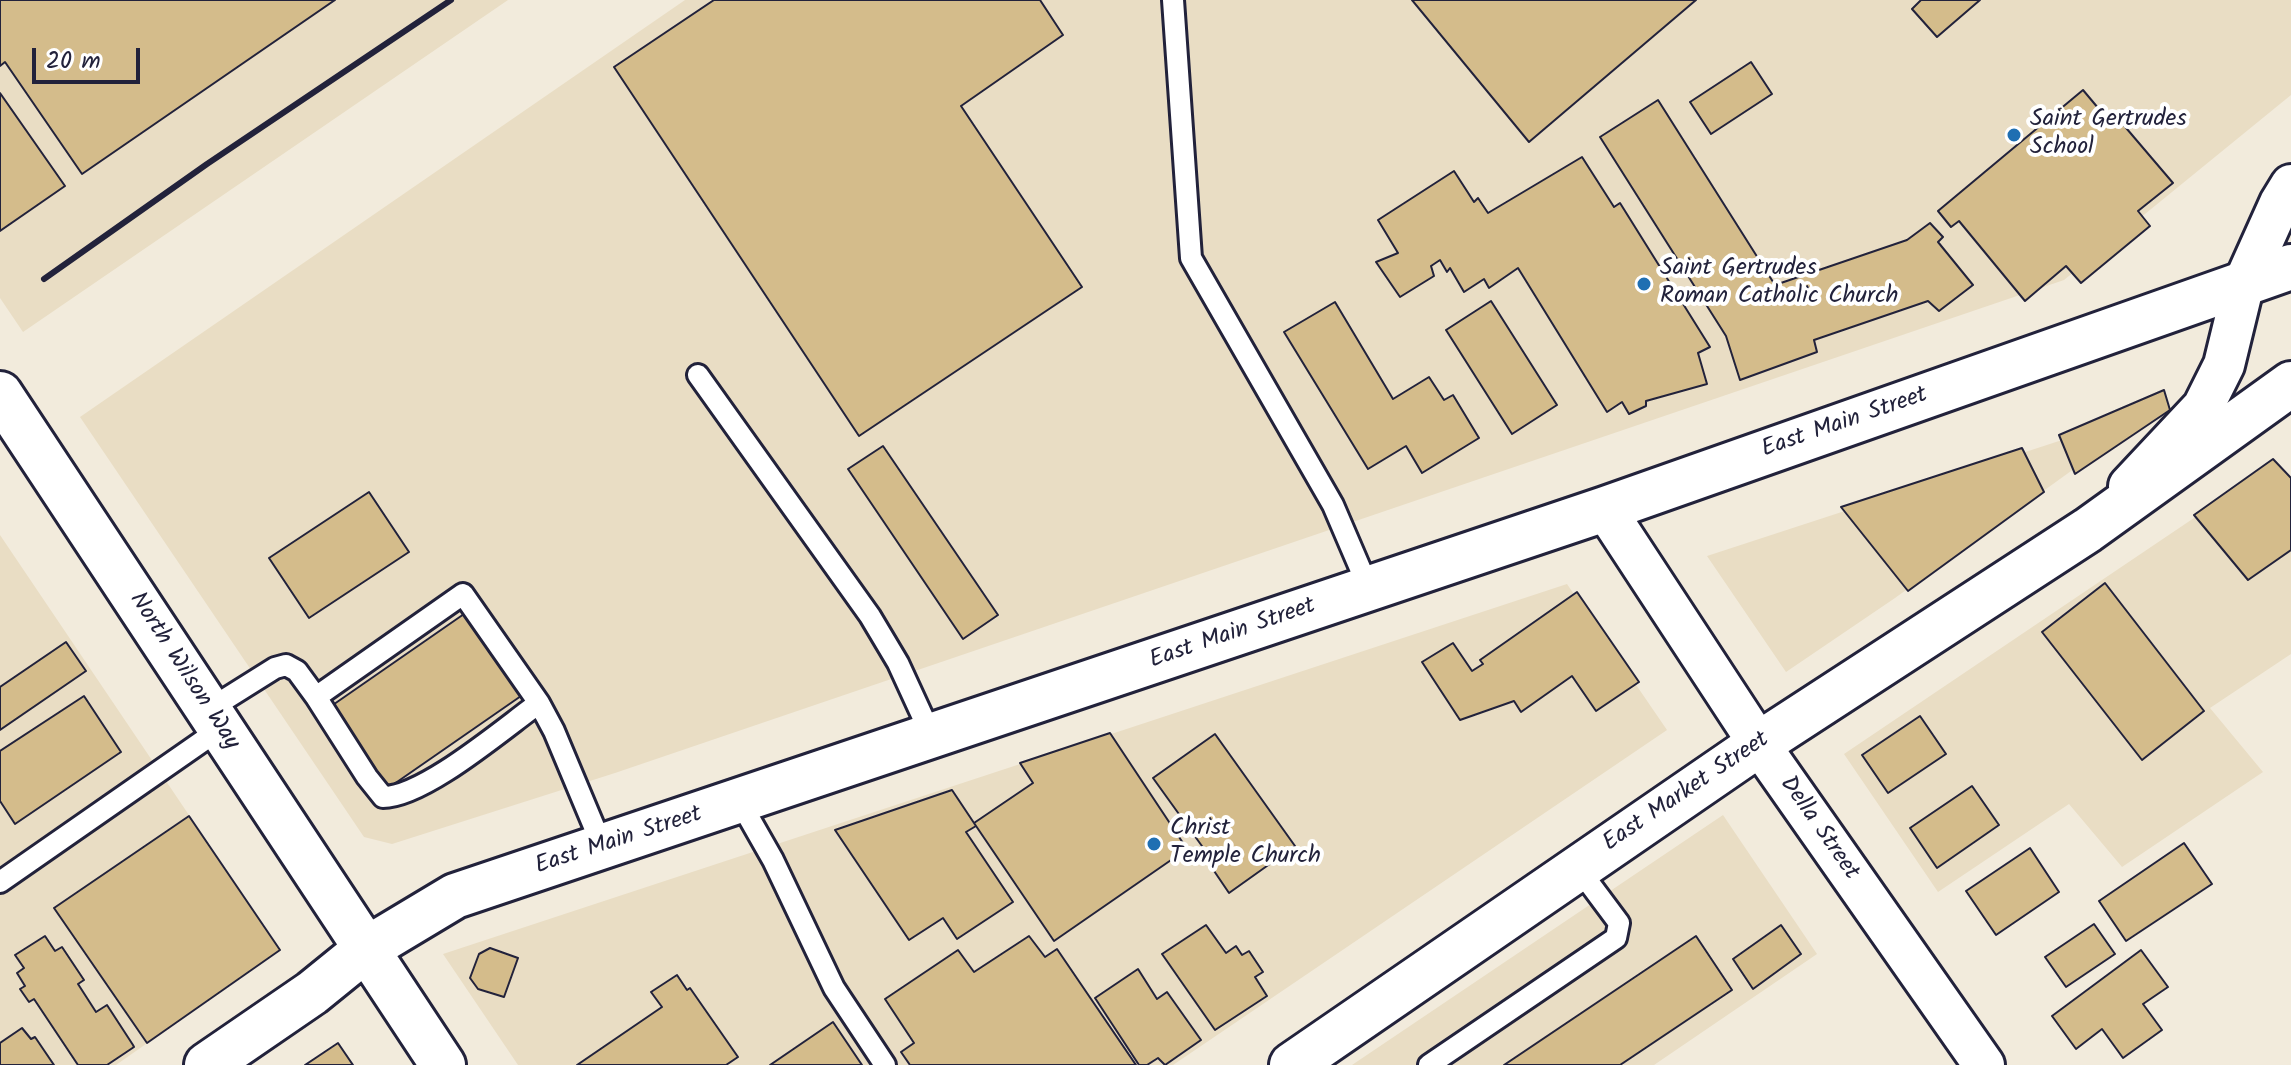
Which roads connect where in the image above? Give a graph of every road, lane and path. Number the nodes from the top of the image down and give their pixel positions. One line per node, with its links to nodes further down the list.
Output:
1 (1173, 0): 11 (lane)
2 (2291, 185): 4 (street, East Market Street)
3 (2291, 267): 4 (main road, East Main Street)
4 (2244, 283): 9 (main road, East Main Street); 10 (street, East Market Street)
5 (698, 375): 15 (lane)
6 (0, 394): 8 (main road, North Wilson Way)
7 (2286, 397): 10 (main road, East Market Street)
8 (16, 454): 14 (main road, North Wilson Way)
9 (1605, 509): 11 (main road, East Main Street); 16 (street, Della Street)
10 (2088, 530): 16 (main road, East Market Street)
11 (1369, 589): 15 (main road, East Main Street)
12 (316, 697): 13 (lane); 13 (lane); 14 (lane)
13 (539, 703): 18 (lane)
14 (214, 720): 20 (lane); 21 (main road, North Wilson Way)
15 (932, 737): 17 (main road, East Main Street)
16 (1759, 744): 19 (main road, East Market Street); 27 (street, Della Street)
17 (740, 802): 18 (main road, East Main Street); 24 (lane)
18 (603, 848): 21 (main road, East Main Street)
19 (1578, 868): 25 (main road, East Market Street); 26 (lane)
20 (0, 882)
21 (365, 950): 22 (main road, East Main Street); 23 (main road, North Wilson Way)
22 (207, 1065)
23 (443, 1065)
24 (885, 1065)
25 (1292, 1065)
26 (1429, 1065)
27 (1984, 1065)

